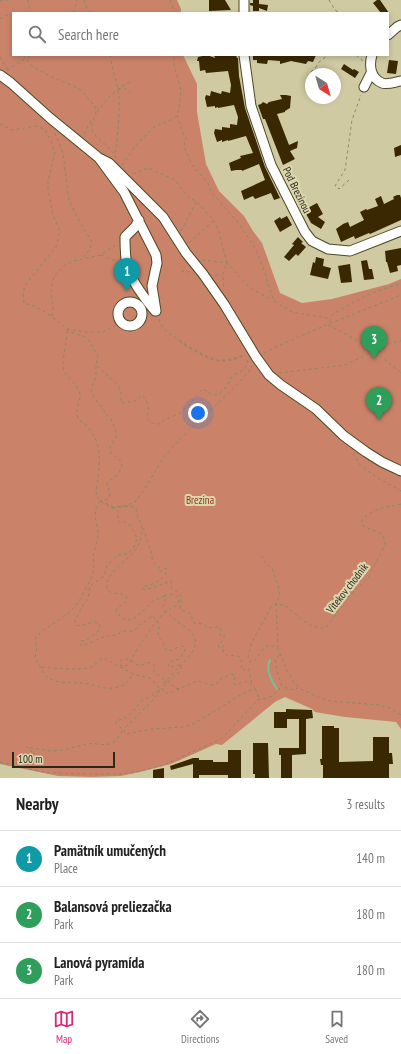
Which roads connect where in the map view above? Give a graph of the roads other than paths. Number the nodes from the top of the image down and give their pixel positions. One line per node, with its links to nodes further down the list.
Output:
1 (244, 0): 2 (street)
2 (244, 12)
3 (401, 26): 4 (street)
4 (389, 34)
5 (244, 56): 13 (street, Pod Brezinou)
6 (372, 56): 7 (street)
7 (371, 73): 9 (street); 10 (street)
8 (0, 75): 11 (street)
9 (401, 81)
10 (364, 87)
11 (99, 158): 12 (street); 16 (street)
12 (139, 220): 14 (street); 14 (street)
13 (401, 231)
14 (141, 291): 15 (street)
15 (137, 305): 15 (street)
16 (401, 470)

